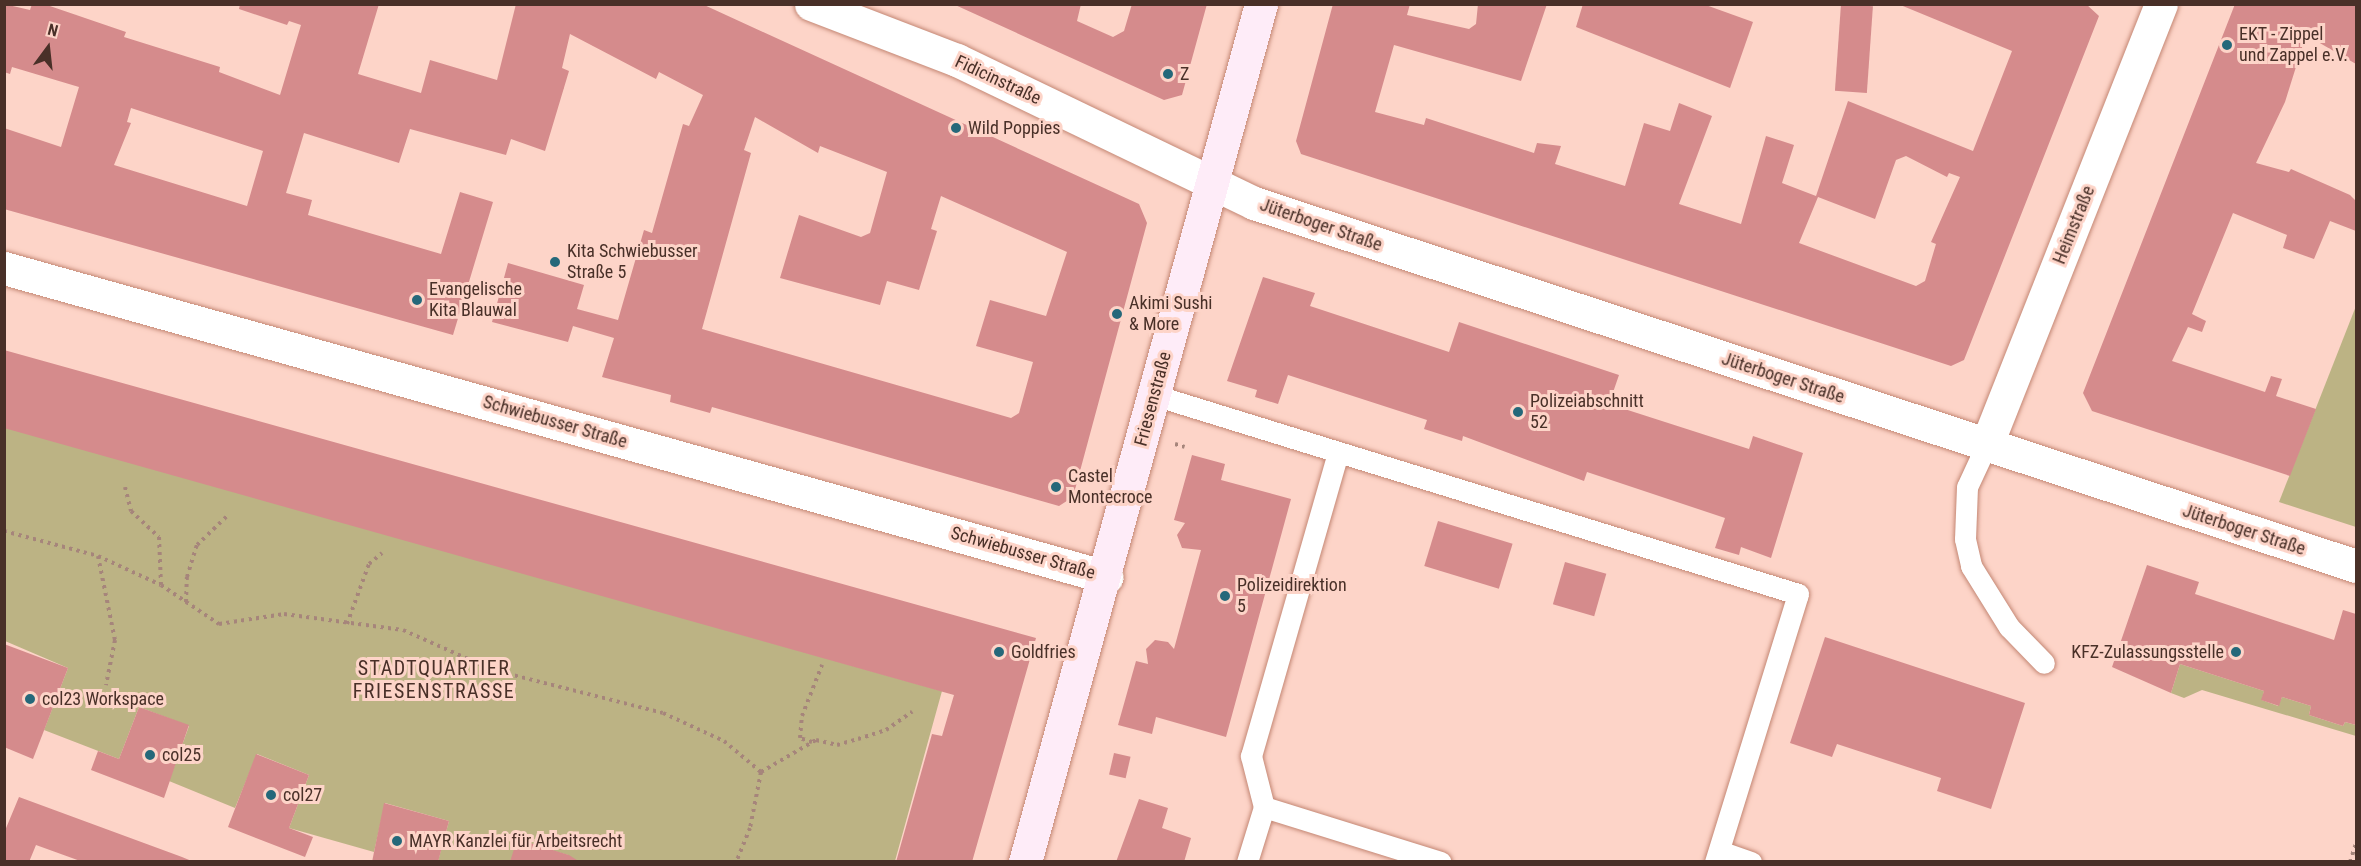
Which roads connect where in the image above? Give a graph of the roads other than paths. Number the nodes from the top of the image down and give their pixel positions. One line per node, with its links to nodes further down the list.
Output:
1 (811, 4): 4 (street, Fidicinstraße)
2 (1261, 4): 4 (street, Friesenstraße)
3 (2161, 4): 7 (street, Heimstraße)
4 (1212, 182): 6 (street, Friesenstraße); 7 (street, Jüterboger Straße)
5 (4, 268): 10 (street, Schwiebusser Straße)
6 (1154, 395): 8 (lane); 10 (street, Friesenstraße)
7 (1986, 446): 9 (street, Jüterboger Straße); 11 (lane)
8 (1338, 453): 12 (lane); 13 (lane)
9 (2356, 566)
10 (1106, 576): 14 (street, Friesenstraße)
11 (2044, 663)
12 (1264, 807): 15 (lane); 16 (lane)
13 (1717, 856): 17 (lane)
14 (1025, 861)
15 (1247, 861)
16 (1441, 861)
17 (1751, 861)

